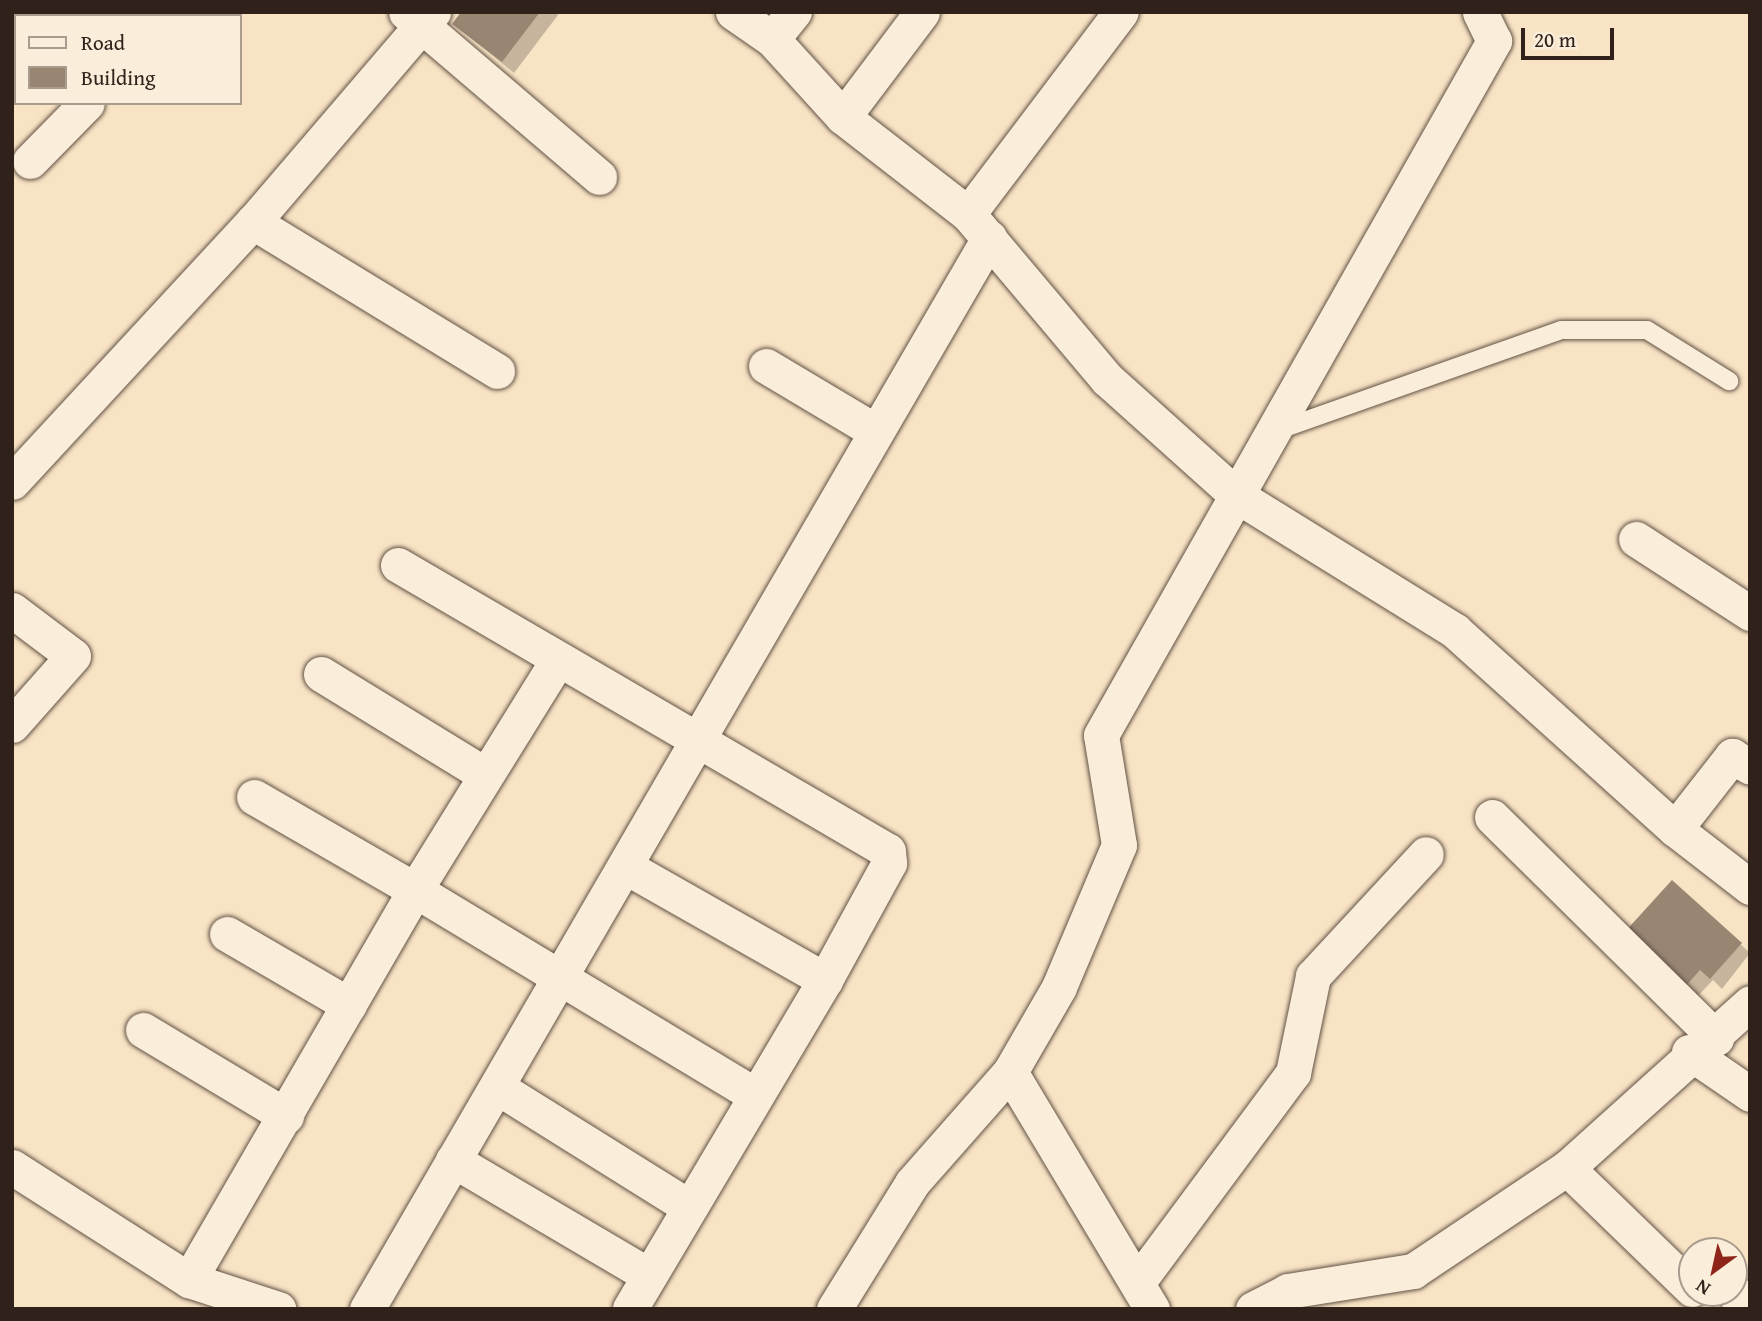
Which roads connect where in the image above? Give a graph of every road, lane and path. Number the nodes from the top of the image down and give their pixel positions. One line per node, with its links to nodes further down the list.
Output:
1 (733, 12): 7 (street)
2 (794, 12): 7 (street)
3 (922, 12): 9 (street)
4 (1121, 12): 13 (street)
5 (1480, 12): 18 (street)
6 (420, 17): 11 (street); 12 (street)
7 (772, 39): 9 (street)
8 (85, 105): 10 (street)
9 (843, 117): 13 (street)
10 (30, 161)
11 (599, 177)
12 (253, 222): 15 (street); 19 (street)
13 (978, 226): 17 (street); 20 (street)
14 (766, 366): 17 (street)
15 (497, 371)
16 (1729, 381): 18 (lane)
17 (875, 431): 28 (street)
18 (1276, 431): 20 (street)
19 (12, 482)
20 (1236, 495): 33 (street); 45 (street)
21 (1636, 538): 24 (street)
22 (398, 565): 25 (street)
23 (12, 610): 27 (street)
24 (1750, 613)
25 (556, 663): 28 (street); 30 (street)
26 (321, 674): 30 (street)
27 (12, 725)
28 (702, 739): 35 (street); 40 (street)
29 (1750, 767): 33 (street)
30 (486, 775): 37 (street)
31 (254, 797): 37 (street)
32 (1492, 817): 44 (street)
33 (1675, 830): 36 (street)
34 (1426, 854): 57 (street)
35 (628, 868): 39 (street); 40 (street)
36 (1750, 887)
37 (415, 890): 39 (street); 42 (street)
38 (227, 934): 42 (street)
39 (563, 977): 46 (street); 48 (street)
40 (825, 980): 48 (street)
41 (1750, 1003): 44 (street)
42 (349, 1005): 49 (street)
43 (143, 1030): 49 (street)
44 (1702, 1045): 47 (street); 51 (street)
45 (1010, 1072): 57 (street); 62 (street)
46 (497, 1087): 50 (street); 53 (street)
47 (1750, 1094)
48 (756, 1096): 53 (street)
49 (286, 1116): 56 (street)
50 (453, 1160): 55 (street); 60 (street)
51 (1567, 1168): 54 (street); 63 (street)
52 (14, 1172): 56 (street)
53 (686, 1205): 55 (street)
54 (1678, 1275)
55 (648, 1276): 61 (street)
56 (189, 1280): 59 (street)
57 (1144, 1296)
58 (1750, 1297): 64 (street)
59 (278, 1309)
60 (367, 1309)
61 (630, 1309)
62 (834, 1309)
63 (1253, 1309)
64 (1739, 1309)

